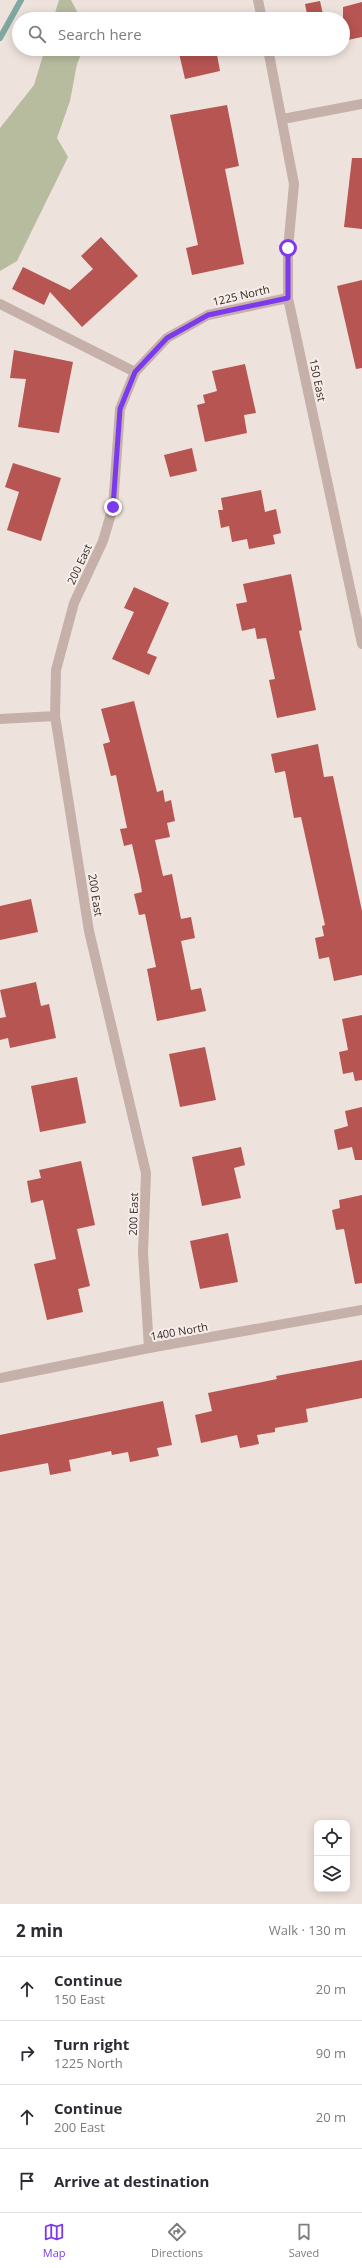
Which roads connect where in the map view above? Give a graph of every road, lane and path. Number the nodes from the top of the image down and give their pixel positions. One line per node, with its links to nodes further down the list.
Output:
1 (258, 0): 2 (street)
2 (261, 12)
3 (270, 56): 5 (street, 150 East)
4 (362, 104): 5 (street)
5 (283, 119): 6 (street, 150 East)
6 (288, 298): 8 (street, 1225 North); 10 (street, 150 East)
7 (0, 304): 8 (street)
8 (135, 372): 9 (street, 1225 North)
9 (118, 452): 11 (street, 200 East)
10 (362, 644)
11 (55, 716): 12 (street); 14 (street, 200 East)
12 (0, 719)
13 (362, 1310): 14 (street, 1400 North)
14 (149, 1348): 15 (street, 1400 North)
15 (0, 1378)

